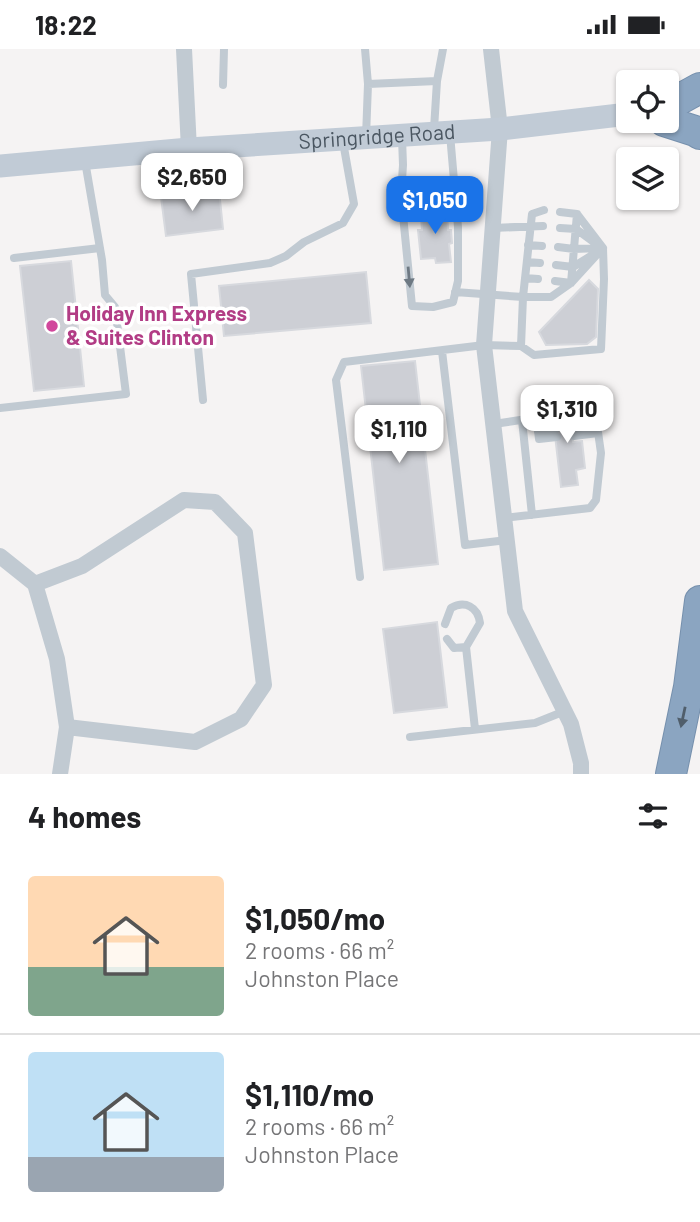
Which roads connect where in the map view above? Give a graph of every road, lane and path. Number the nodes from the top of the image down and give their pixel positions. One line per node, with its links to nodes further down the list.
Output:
1 (184, 49): 21 (street)
2 (224, 49): 8 (lane)
3 (365, 49): 7 (lane)
4 (443, 49): 6 (lane)
5 (491, 49): 15 (street)
6 (437, 81): 7 (lane); 16 (lane)
7 (368, 84): 19 (lane)
8 (223, 85)
9 (700, 88): 10 (highway)
10 (679, 100)
11 (700, 105): 12 (main road)
12 (679, 106)
13 (616, 115): 15 (main road, Springridge Road)
14 (679, 126): 17 (highway)
15 (500, 129): 16 (main road, Springridge Road); 30 (street)
16 (442, 133): 18 (main road, Springridge Road); 47 (lane)
17 (700, 134)
18 (401, 135): 19 (main road, Springridge Road); 47 (lane, one-way to 47)
19 (366, 138): 20 (main road, Springridge Road)
20 (343, 139): 21 (main road, Springridge Road); 53 (lane)
21 (188, 149): 22 (main road, Springridge Road)
22 (85, 158): 23 (main road, Springridge Road); 35 (lane)
23 (0, 166)
24 (544, 210): 27 (lane)
25 (561, 212): 26 (lane)
26 (577, 214): 31 (lane); 36 (lane)
27 (530, 226): 28 (lane); 30 (lane); 32 (lane)
28 (543, 226)
29 (560, 227): 31 (lane)
30 (492, 228): 48 (street)
31 (576, 229): 36 (lane); 37 (lane)
32 (528, 245): 33 (lane); 39 (lane)
33 (542, 246)
34 (558, 247): 37 (lane)
35 (100, 248): 38 (lane); 54 (lane)
36 (603, 248): 37 (lane); 42 (lane); 46 (lane); 51 (lane)
37 (574, 249): 42 (lane)
38 (14, 258)
39 (527, 262): 40 (lane); 43 (lane)
40 (540, 263)
41 (556, 265): 42 (lane)
42 (573, 267): 46 (lane)
43 (525, 278): 44 (lane); 49 (lane)
44 (538, 279)
45 (555, 281): 46 (lane)
46 (571, 283): 49 (lane)
47 (455, 292): 48 (lane)
48 (487, 294): 49 (lane); 50 (street)
49 (523, 296): 51 (lane)
50 (484, 345): 51 (lane); 52 (lane); 60 (street)
51 (521, 346)
52 (442, 351): 63 (lane); 65 (lane)
53 (203, 400)
54 (0, 408)
55 (596, 418): 57 (lane); 58 (lane); 58 (lane); 58 (lane); 61 (lane)
56 (522, 420): 57 (lane); 60 (lane); 61 (lane)
57 (537, 421): 59 (lane); 59 (lane); 59 (lane)
58 (572, 421)
59 (554, 423)
60 (494, 424): 62 (street)
61 (533, 515): 62 (lane)
62 (504, 518): 63 (street)
63 (507, 540): 71 (street)
64 (0, 557): 66 (street)
65 (360, 577)
66 (35, 584): 72 (street); 72 (street)
67 (700, 601): 77 (highway, one-way to 77)
68 (445, 624): 70 (lane)
69 (447, 639): 70 (lane)
70 (466, 647): 73 (lane)
71 (565, 711): 73 (lane); 76 (street)
72 (67, 727): 75 (street)
73 (475, 729): 74 (lane)
74 (410, 737)
75 (60, 774)
76 (581, 774)
77 (671, 774)

